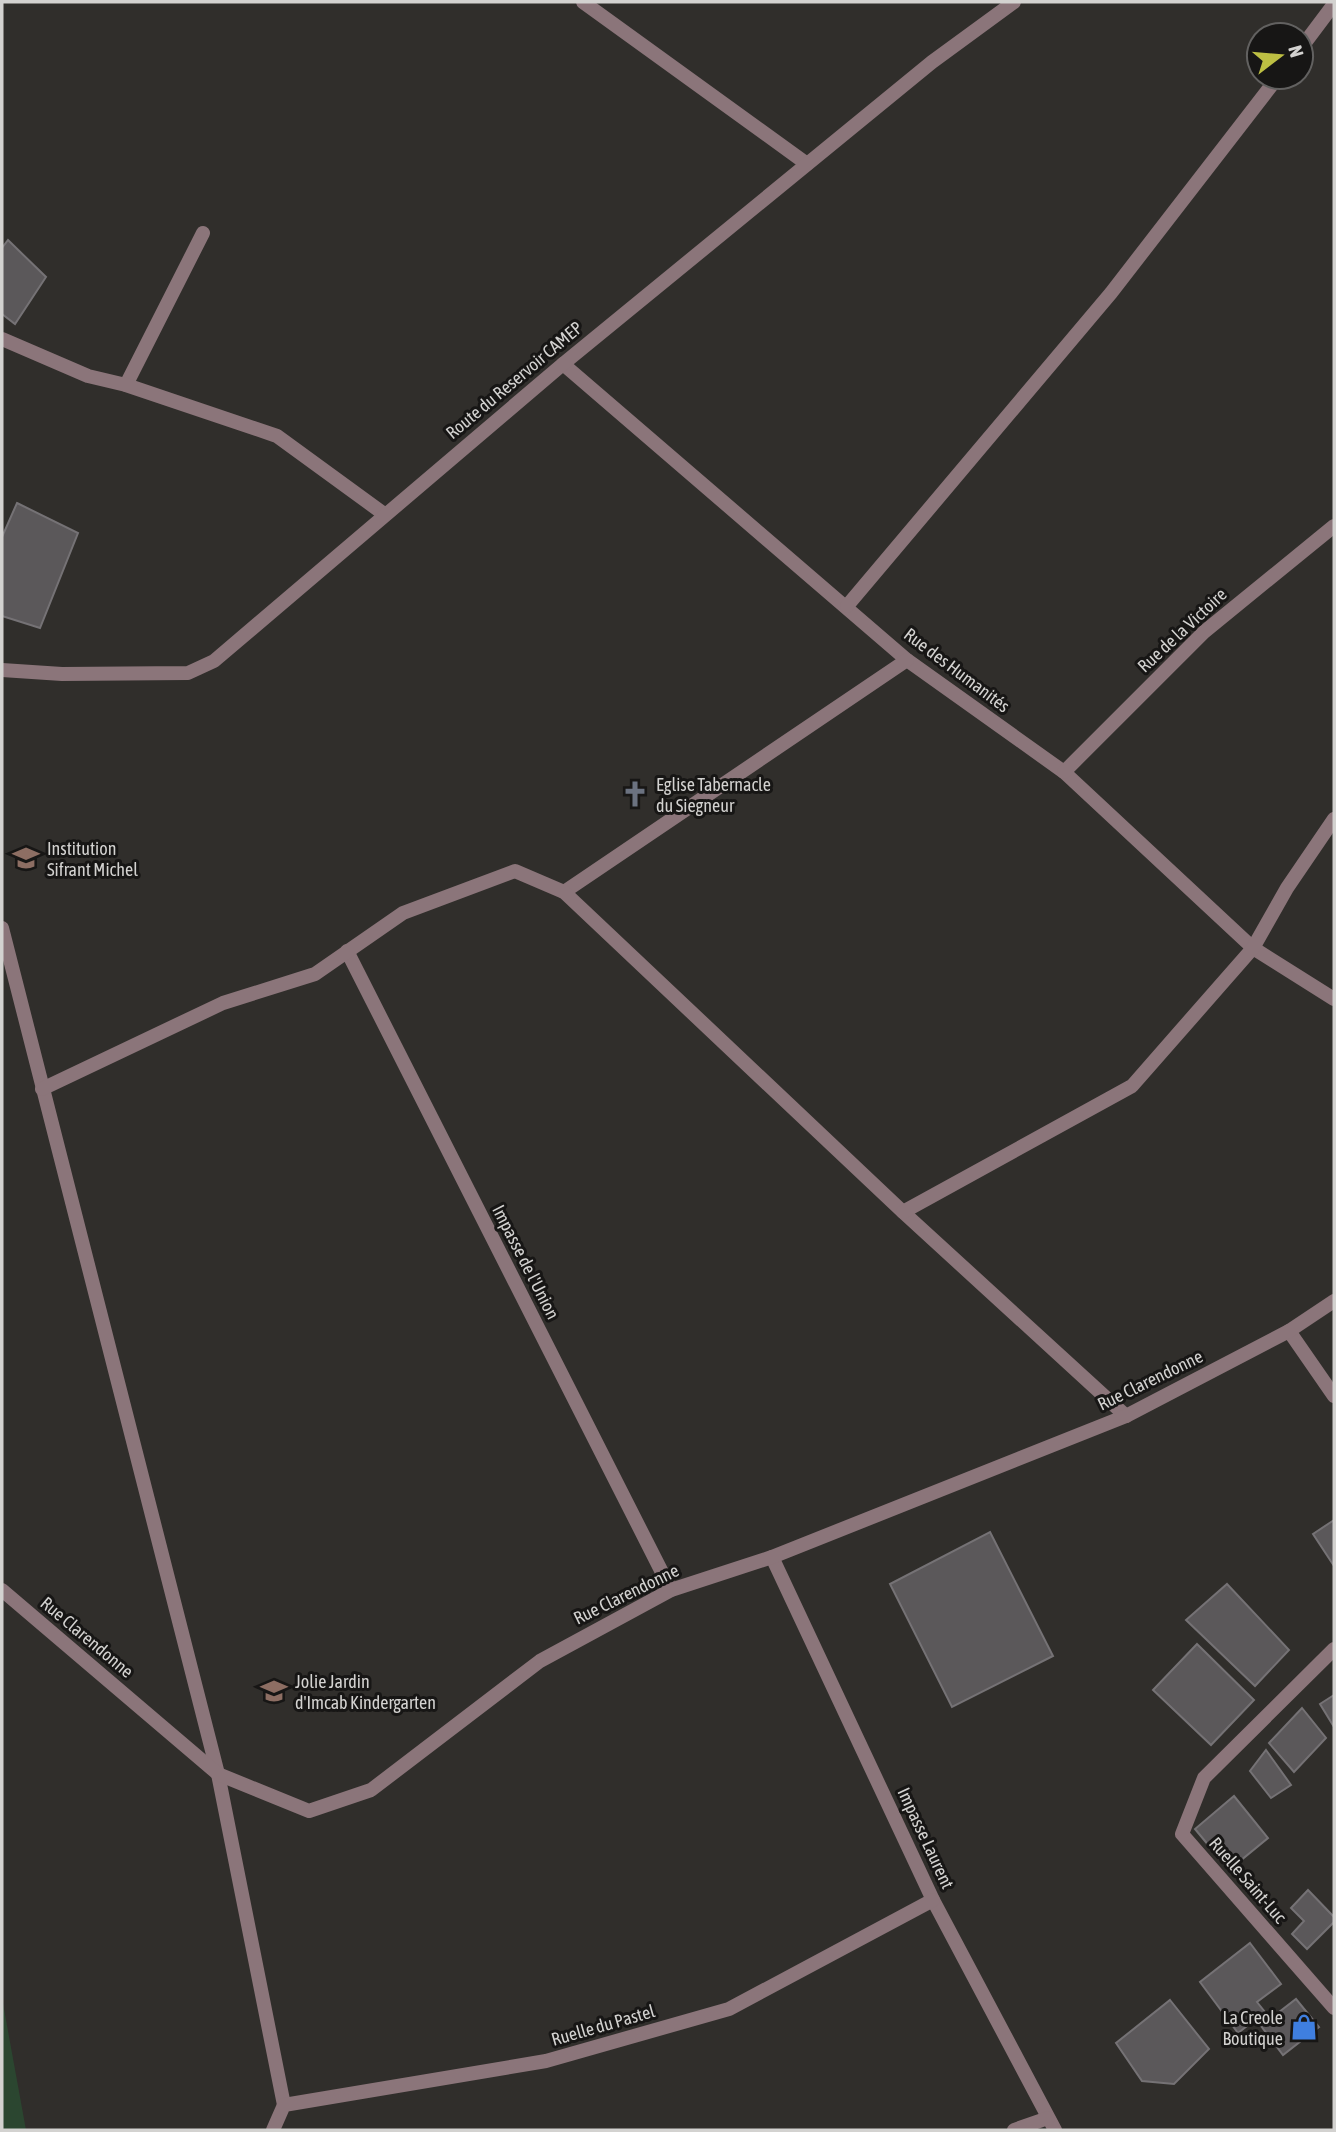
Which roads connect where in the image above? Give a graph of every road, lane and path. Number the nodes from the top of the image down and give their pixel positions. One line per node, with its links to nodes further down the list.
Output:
1 (583, 2): 6 (street)
2 (1014, 2): 6 (street, Route du Reservoir CAMEP)
3 (1334, 4): 4 (street)
4 (1315, 29)
5 (1267, 91): 13 (street)
6 (807, 164): 9 (street, Route du Reservoir CAMEP)
7 (204, 233): 10 (street)
8 (2, 339): 10 (street)
9 (563, 364): 11 (street, Route du Reservoir CAMEP); 13 (street, Rue des Humanités)
10 (126, 385): 11 (street)
11 (384, 514): 15 (street, Route du Reservoir CAMEP)
12 (1334, 526): 16 (street, Rue de la Victoire)
13 (847, 606): 14 (street, Rue des Humanités)
14 (907, 660): 16 (street, Rue des Humanités); 18 (street)
15 (2, 670)
16 (1064, 772): 20 (street, Rue des Humanités)
17 (1334, 819): 20 (street)
18 (564, 892): 21 (street); 24 (street)
19 (2, 928): 23 (street)
20 (1253, 948): 22 (street, Rue des Humanités); 24 (street)
21 (347, 951): 23 (street); 31 (street, Impasse de l'Union)
22 (1334, 999)
23 (41, 1089): 33 (street)
24 (903, 1212): 28 (street)
25 (1334, 1301): 26 (street, Rue Clarendonne)
26 (1289, 1331): 27 (street); 28 (street, Rue Clarendonne)
27 (1334, 1396)
28 (1126, 1416): 29 (street, Rue Clarendonne)
29 (772, 1557): 31 (street, Rue Clarendonne); 34 (street, Impasse Laurent)
30 (2, 1590): 33 (street, Rue Clarendonne)
31 (671, 1590): 33 (street, Rue Clarendonne)
32 (1334, 1649): 35 (street, Ruelle Saint-Luc)
33 (218, 1774): 36 (street)
34 (933, 1900): 36 (street, Ruelle du Pastel); 37 (street, Impasse Laurent)
35 (1334, 2008)
36 (284, 2105): 38 (street)
37 (1051, 2124): 39 (street)
38 (272, 2130)
39 (1014, 2130)

